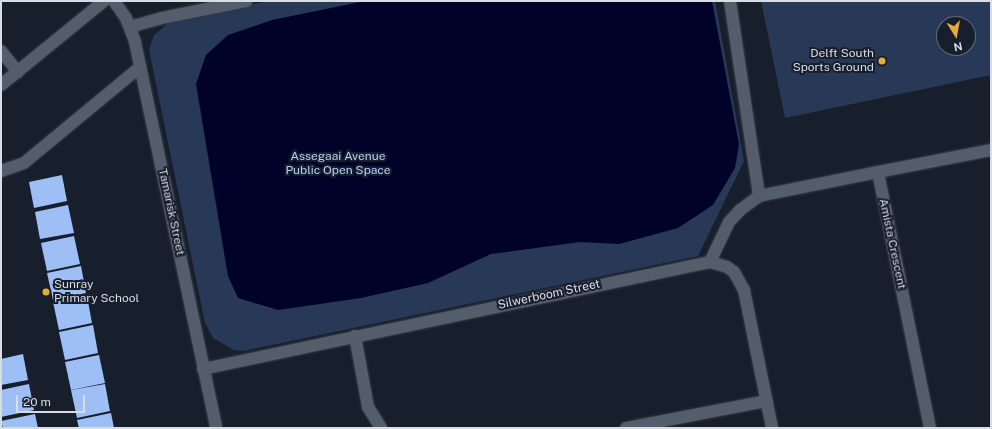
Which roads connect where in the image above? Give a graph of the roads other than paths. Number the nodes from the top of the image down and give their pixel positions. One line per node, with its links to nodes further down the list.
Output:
1 (104, 1): 8 (street)
2 (114, 1): 5 (street, Tamarisk Street)
3 (246, 1): 5 (street)
4 (730, 1): 13 (street)
5 (130, 27): 7 (street, Tamarisk Street)
6 (1, 51): 8 (street)
7 (140, 67): 11 (street); 16 (street, Tamarisk Street)
8 (18, 72): 9 (street)
9 (1, 85)
10 (991, 150): 12 (street)
11 (1, 171)
12 (878, 172): 13 (street); 22 (street, Amista Crescent)
13 (759, 196): 14 (street)
14 (710, 262): 15 (street, Silwerboom Street); 17 (street, Silwerboom Street)
15 (356, 336): 16 (street, Silwerboom Street); 19 (street)
16 (203, 369): 18 (street, Tamarisk Street)
17 (766, 401): 20 (street); 21 (street, Silwerboom Street)
18 (216, 428)
19 (382, 428)
20 (626, 428)
21 (772, 428)
22 (930, 428)

